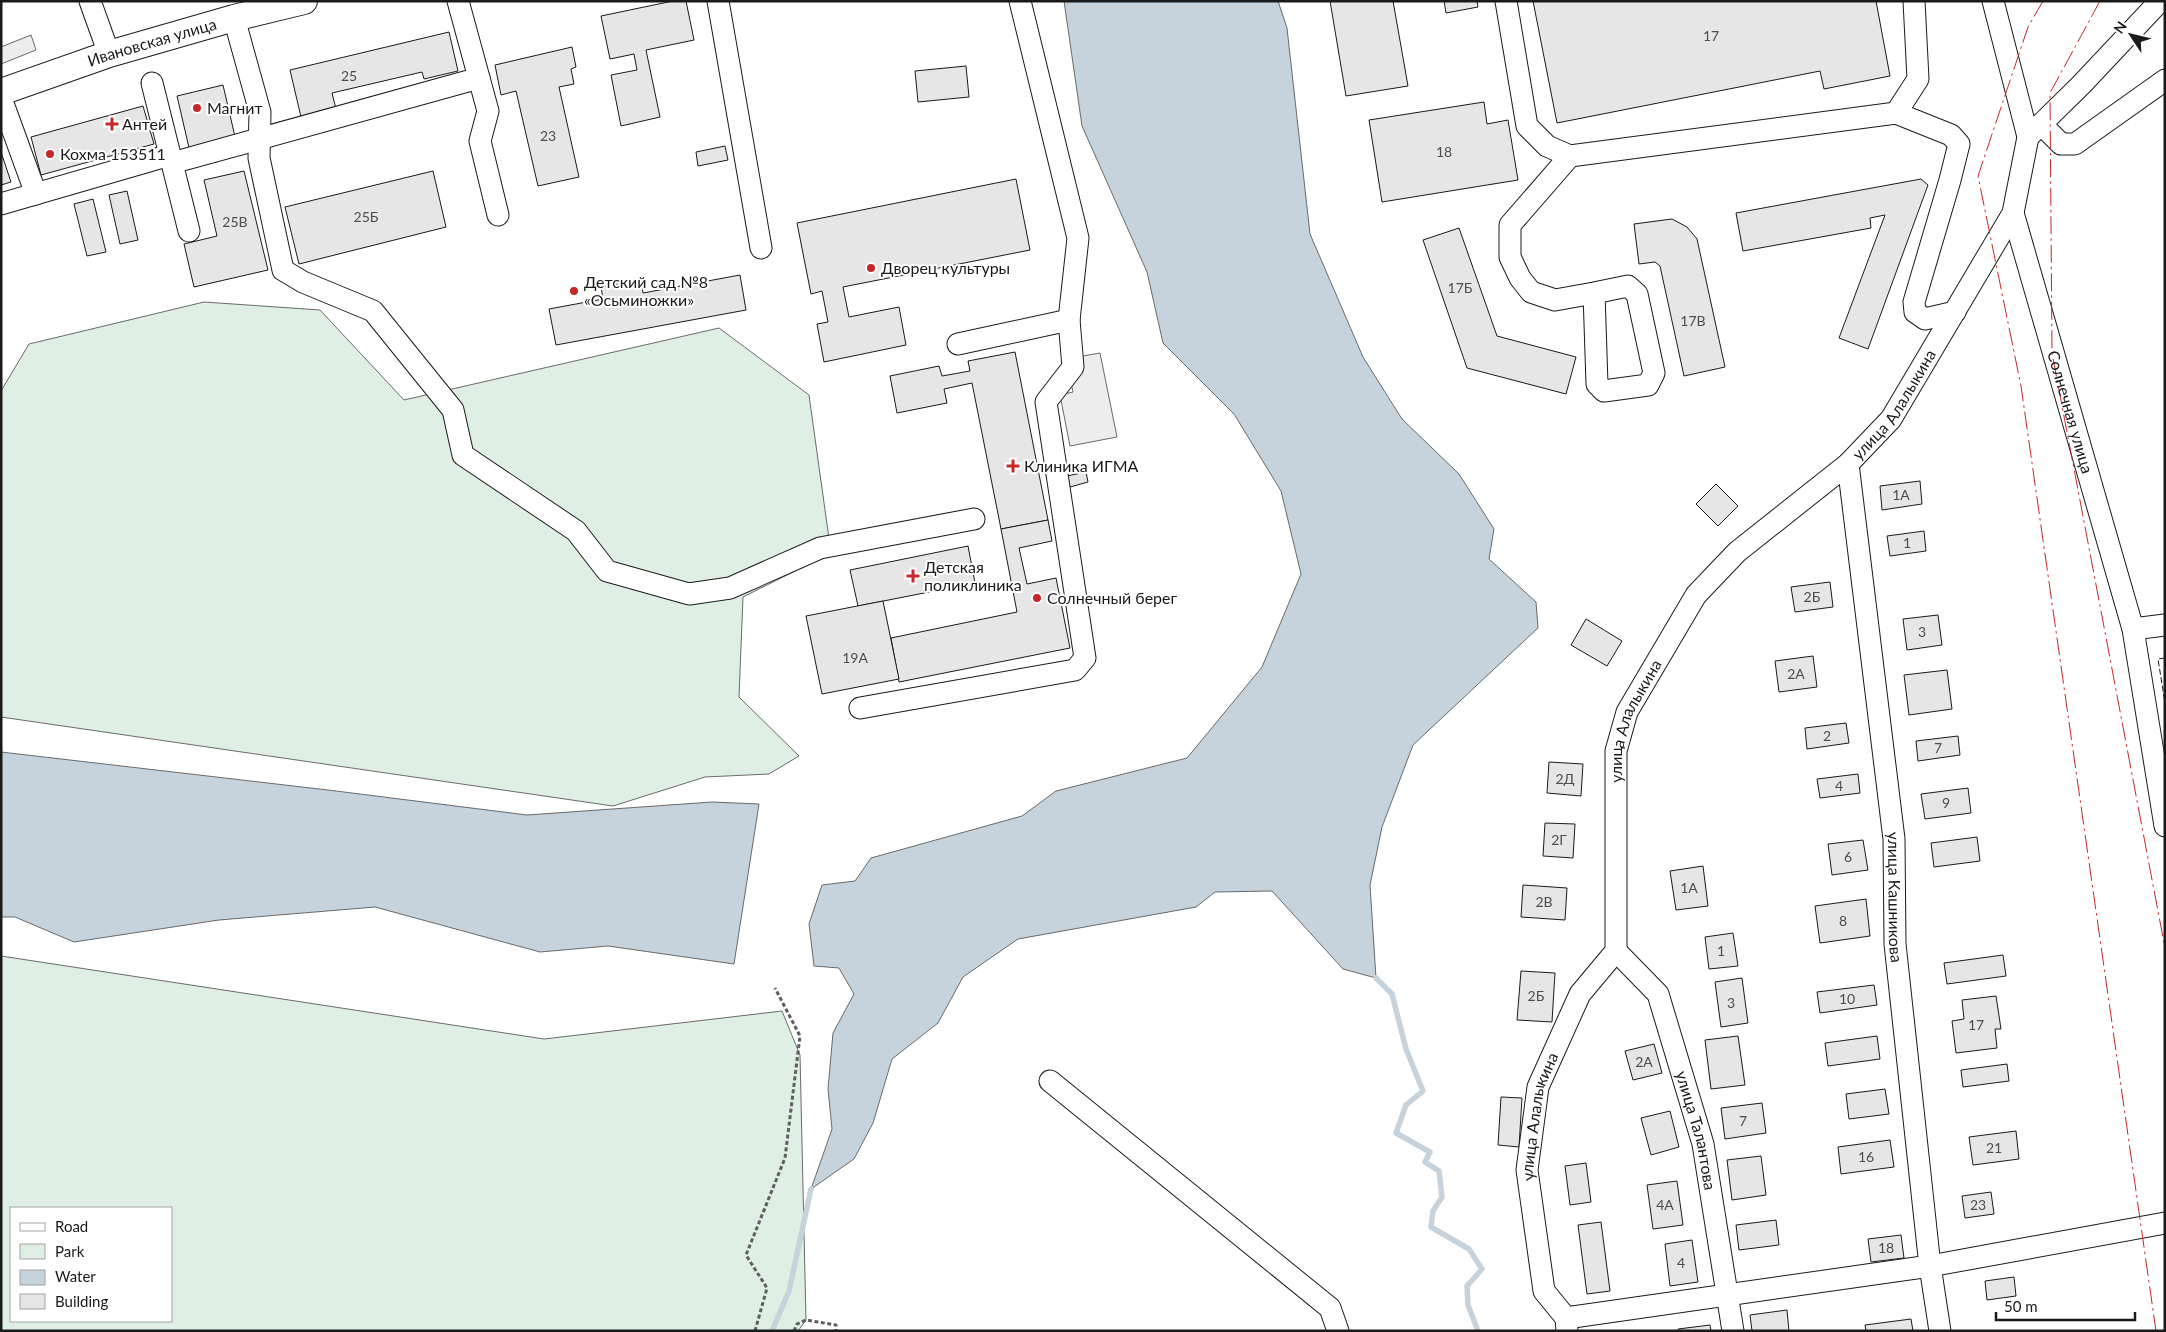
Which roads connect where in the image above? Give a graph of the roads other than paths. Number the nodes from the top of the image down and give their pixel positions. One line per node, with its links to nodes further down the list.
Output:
1 (90, 1): 11 (street)
2 (304, 1): 10 (main road, Ивановская улица)
3 (458, 1): 12 (street)
4 (718, 1): 27 (street)
5 (1020, 1): 30 (street)
6 (1506, 1): 20 (street)
7 (1914, 1): 17 (street)
8 (1993, 1): 18 (street, Солнечная улица)
9 (2161, 5): 18 (street)
10 (234, 18): 11 (main road, Ивановская улица); 19 (street)
11 (108, 54): 15 (main road, Ивановская улица)
12 (479, 78): 19 (street); 25 (street)
13 (2165, 80): 18 (street)
14 (152, 82): 21 (street)
15 (1, 92)
16 (1, 98): 22 (street)
17 (1896, 113): 20 (street); 29 (street)
18 (2035, 130): 24 (street, Солнечная улица)
19 (260, 138): 21 (street); 33 (street)
20 (1570, 156): 28 (street)
21 (171, 159): 22 (street); 26 (street)
22 (36, 194): 23 (street)
23 (1, 204)
24 (2013, 213): 29 (street, улица Алалыкина); 35 (street, Солнечная улица)
25 (498, 215)
26 (189, 231)
27 (761, 248)
28 (1594, 293): 28 (street)
29 (1955, 312): 32 (street, улица Алалыкина)
30 (1069, 320): 31 (street); 36 (street)
31 (958, 344)
32 (1848, 464): 38 (street, улица Алалыкина); 41 (street, улица Кашникова)
33 (974, 519)
34 (2165, 625): 35 (street)
35 (2133, 629): 37 (street, Солнечная улица)
36 (860, 708)
37 (2165, 826)
38 (1616, 951): 42 (street, улица Талантова); 43 (street, улица Алалыкина)
39 (1050, 1081): 44 (street)
40 (2165, 1223): 41 (street)
41 (1930, 1266): 42 (street); 46 (street, улица Кашникова)
42 (1728, 1295): 43 (street); 45 (street, улица Талантова)
43 (1567, 1324)
44 (1338, 1331)
45 (1733, 1331)
46 (1940, 1331)

